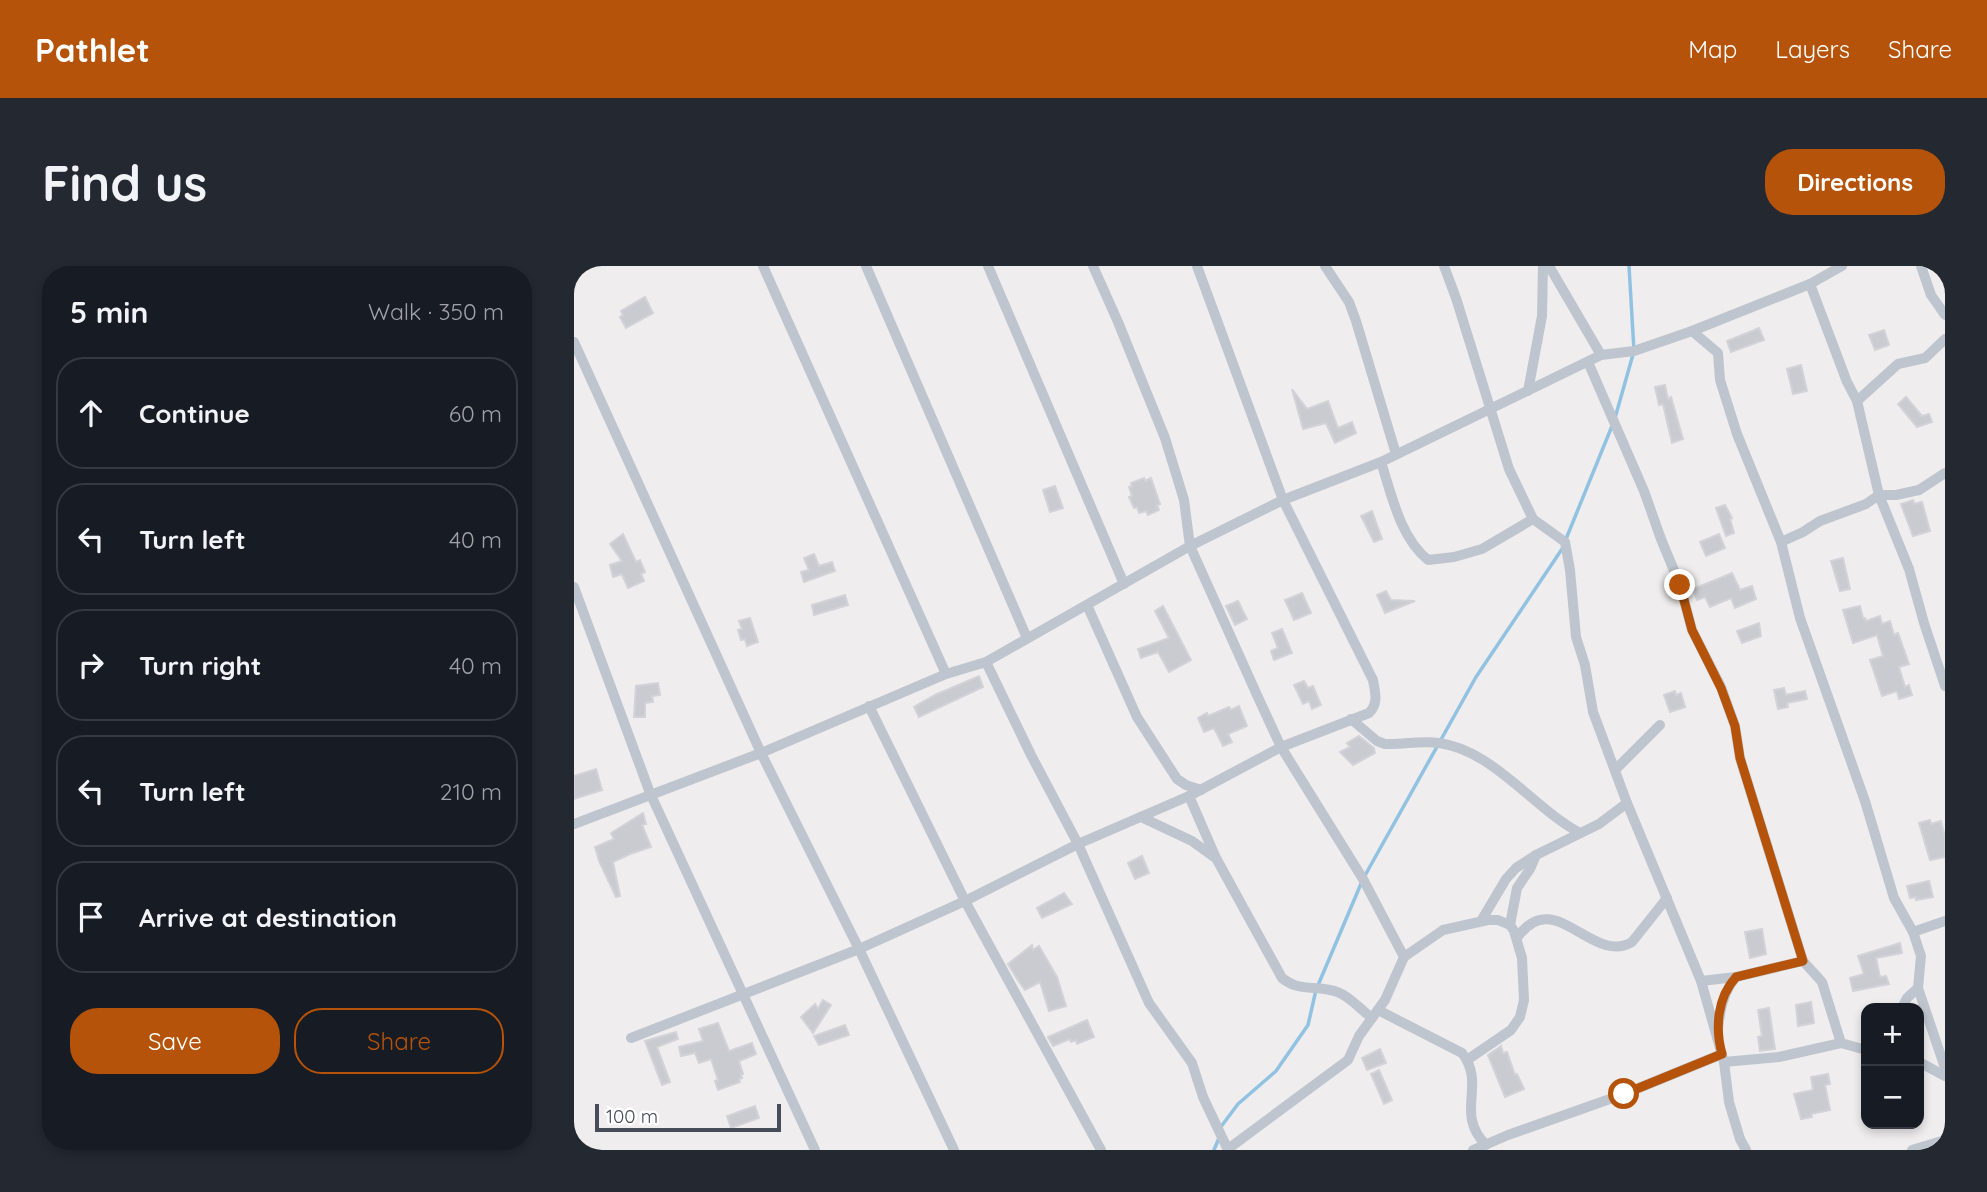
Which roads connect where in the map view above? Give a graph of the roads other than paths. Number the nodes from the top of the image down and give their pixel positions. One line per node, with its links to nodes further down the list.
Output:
1 (763, 266): 35 (street)
2 (866, 266): 33 (street)
3 (988, 266): 30 (street)
4 (1093, 266): 29 (street)
5 (1197, 266): 26 (street)
6 (1325, 266): 22 (street)
7 (1444, 266): 21 (street)
8 (1543, 266): 19 (street)
9 (1549, 266): 17 (street)
10 (1842, 266): 12 (street)
11 (1921, 266): 13 (street)
12 (1810, 284): 14 (street); 20 (street)
13 (1945, 314)
14 (1692, 331): 17 (street); 28 (street)
15 (1945, 340): 20 (street)
16 (574, 342): 41 (street)
17 (1601, 355): 18 (street)
18 (1588, 362): 19 (street); 62 (street)
19 (1528, 391): 21 (street)
20 (1857, 401): 25 (street)
21 (1490, 409): 22 (street); 27 (street)
22 (1396, 454): 23 (street)
23 (1381, 462): 26 (street); 27 (street)
24 (1945, 473): 25 (street)
25 (1879, 495): 28 (street); 36 (street)
26 (1283, 500): 29 (street); 38 (street)
27 (1533, 519): 42 (street)
28 (1781, 542): 58 (street)
29 (1190, 546): 30 (street); 40 (street)
30 (1124, 584): 32 (street)
31 (574, 587): 44 (street)
32 (1087, 605): 33 (street); 43 (street)
33 (1027, 638): 34 (street)
34 (986, 662): 35 (street); 50 (street)
35 (946, 674): 37 (street)
36 (1945, 686)
37 (869, 706): 41 (street); 54 (street)
38 (1352, 719): 40 (street); 49 (street)
39 (1660, 726): 42 (street)
40 (1281, 747): 43 (street); 61 (street)
41 (761, 752): 44 (street); 60 (street)
42 (1615, 770): 46 (street)
43 (1201, 790): 45 (street)
44 (650, 793): 48 (street); 66 (street)
45 (1189, 796): 47 (street); 52 (street)
46 (1627, 803): 49 (street); 53 (street)
47 (1141, 817): 50 (street); 52 (street)
48 (574, 824)
49 (1580, 833): 51 (street)
50 (1078, 844): 54 (street); 83 (street)
51 (1536, 855): 55 (street); 57 (street)
52 (1216, 858): 68 (street)
53 (1667, 898): 59 (street); 64 (street)
54 (965, 901): 60 (street); 82 (street)
55 (1481, 921): 57 (street); 61 (street)
56 (1945, 921): 58 (street)
57 (1510, 925): 59 (street)
58 (1913, 933): 65 (street)
59 (1517, 938): 74 (street)
60 (859, 949): 66 (street); 81 (street)
61 (1404, 957): 68 (street)
62 (1803, 961): 63 (street); 71 (street)
63 (1736, 977): 64 (street); 69 (street)
64 (1701, 981): 69 (street)
65 (1918, 988): 67 (street); 76 (street)
66 (743, 995): 70 (street); 80 (street)
67 (1904, 1003)
68 (1375, 1014): 74 (street); 83 (street)
69 (1717, 1036): 73 (street)
70 (631, 1038)
71 (1841, 1043): 72 (street); 73 (street)
72 (1861, 1049)
73 (1723, 1058): 79 (street); 85 (street)
74 (1467, 1060): 79 (street)
75 (1924, 1065): 77 (street)
76 (1945, 1068)
77 (1945, 1076)
78 (1945, 1140): 86 (street)
79 (1486, 1145): 84 (street)
80 (815, 1150)
81 (954, 1150)
82 (1101, 1150)
83 (1228, 1150)
84 (1474, 1150)
85 (1746, 1150)
86 (1912, 1150)

